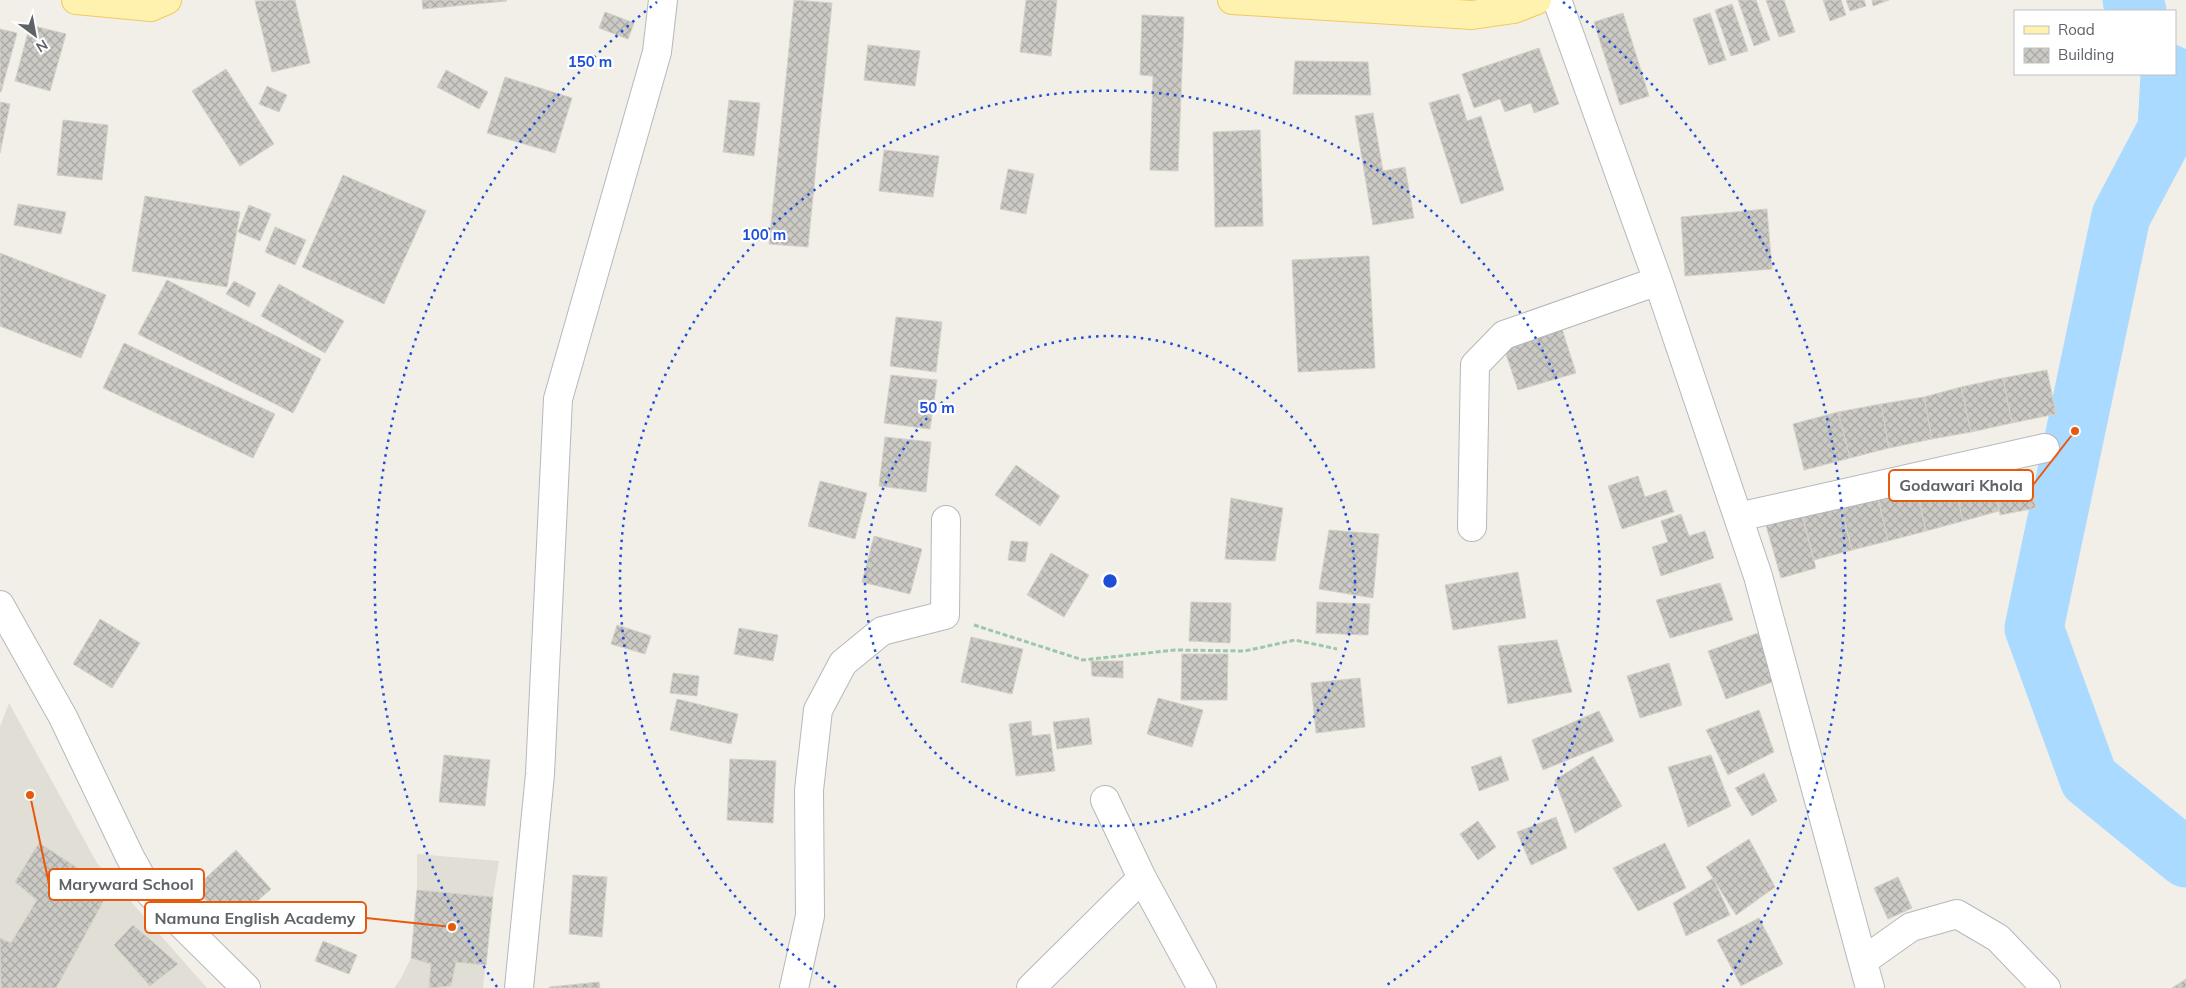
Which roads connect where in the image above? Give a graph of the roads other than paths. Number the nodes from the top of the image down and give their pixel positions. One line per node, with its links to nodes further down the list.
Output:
1 (76, 0): 2 (main road)
2 (167, 0)
3 (663, 0): 17 (street)
4 (1232, 0): 5 (main road)
5 (1537, 0)
6 (1557, 0): 7 (street)
7 (1658, 281): 9 (street); 11 (street)
8 (2045, 448): 9 (street)
9 (1738, 517): 15 (street)
10 (946, 520): 18 (street)
11 (1472, 528)
12 (0, 605): 16 (street)
13 (1105, 800): 14 (street)
14 (1142, 878): 19 (street); 20 (street)
15 (1863, 961): 21 (street); 22 (street)
16 (246, 988)
17 (519, 988)
18 (794, 988)
19 (1031, 988)
20 (1202, 988)
21 (1870, 988)
22 (2046, 988)

